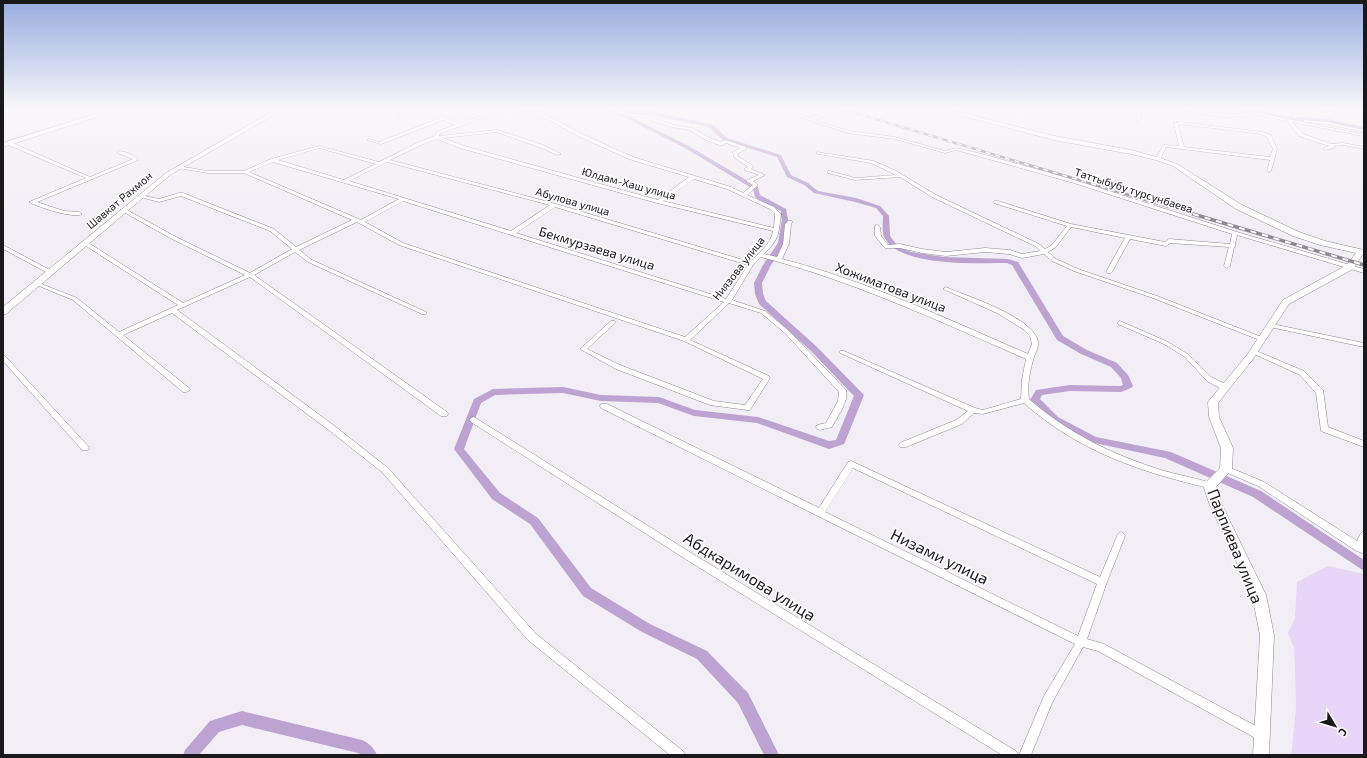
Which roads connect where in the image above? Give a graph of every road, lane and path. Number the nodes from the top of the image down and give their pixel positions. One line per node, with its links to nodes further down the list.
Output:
1 (6, 144): 32 (street)
2 (218, 144): 26 (street, Шавкат Рахмон)
3 (418, 144): 24 (street)
4 (456, 144): 37 (street, Юлдам-Хаш улица)
5 (536, 144): 20 (street)
6 (601, 144): 31 (street, Ниязова улица)
7 (735, 144): 34 (street)
8 (918, 144): 48 (street, Таттыбубу турсунбаева)
9 (1089, 144): 21 (street)
10 (1181, 144): 15 (street)
11 (1273, 144): 22 (street)
12 (1339, 144): 14 (street)
13 (1345, 144): 16 (street)
14 (1331, 145): 17 (street)
15 (1182, 148): 21 (street); 22 (street)
16 (1364, 148)
17 (1326, 149)
18 (120, 152): 32 (street)
19 (819, 153): 30 (street)
20 (558, 154)
21 (1158, 159): 55 (street)
22 (1273, 159): 27 (street)
23 (273, 160): 25 (street); 28 (street); 33 (street, Бекмурзаева улица)
24 (388, 161): 25 (street); 39 (street, Абулова улица)
25 (380, 164): 33 (street)
26 (178, 167): 28 (street); 35 (street, Шавкат Рахмон)
27 (1269, 171)
28 (245, 172): 42 (street)
29 (830, 172): 30 (street)
30 (901, 176): 54 (street)
31 (693, 177): 34 (street, Ниязова улица); 37 (street)
32 (90, 178): 41 (street)
33 (344, 182): 36 (street, Бекмурзаева улица)
34 (747, 192): 46 (street, Ниязова улица)
35 (142, 196): 40 (street, Шавкат Рахмон); 53 (street)
36 (403, 199): 42 (street); 47 (street, Бекмурзаева улица)
37 (659, 202): 46 (street, Юлдам-Хаш улица)
38 (996, 202): 44 (street)
39 (554, 205): 47 (street); 58 (street, Абулова улица)
40 (123, 210): 50 (street, Шавкат Рахмон); 64 (street)
41 (79, 214)
42 (359, 221): 53 (street); 77 (street)
43 (790, 222): 57 (street)
44 (1070, 225): 49 (street); 54 (street)
45 (877, 227): 54 (street)
46 (775, 230): 56 (street, Ниязова улица)
47 (512, 233): 67 (street, Бекмурзаева улица)
48 (1235, 233): 51 (street); 60 (street, Таттыбубу турсунбаева)
49 (1129, 236): 51 (street); 63 (street)
50 (85, 243): 62 (street, Шавкат Рахмон); 68 (street)
51 (1233, 246): 59 (street)
52 (4, 249): 62 (street)
53 (296, 249): 64 (street); 71 (street)
54 (1044, 252): 76 (street)
55 (1362, 252): 60 (street)
56 (763, 256): 57 (street, Хожиматова улица); 58 (street, Ниязова улица)
57 (776, 259): 82 (street, Хожиматова улица)
58 (751, 264): 67 (street, Ниязова улица)
59 (1227, 266)
60 (1350, 267): 61 (street, Таттыбубу турсунбаева); 74 (street)
61 (1364, 271)
62 (50, 272): 65 (street, Шавкат Рахмон)
63 (1109, 272)
64 (250, 275): 68 (street); 88 (street)
65 (37, 284): 70 (street, Шавкат Рахмон); 75 (street)
66 (946, 289): 82 (street)
67 (728, 301): 77 (street, Ниязова улица); 90 (street, Бекмурзаева улица)
68 (183, 306): 69 (street)
69 (172, 310): 75 (street); 102 (street)
70 (3, 312)
71 (424, 313)
72 (613, 322): 77 (street)
73 (1120, 323): 83 (street)
74 (1272, 326): 76 (street); 78 (street)
75 (119, 334): 84 (street)
76 (1262, 339): 80 (street)
77 (686, 340)
78 (1364, 345)
79 (842, 352): 87 (street)
80 (1254, 352): 83 (street); 91 (street)
81 (3, 357): 93 (street)
82 (1030, 358): 85 (street)
83 (1226, 388): 94 (street)
84 (186, 390)
85 (1025, 400): 87 (street); 94 (street)
86 (604, 406): 95 (street, Низами улица)
87 (973, 410): 92 (street)
88 (444, 414)
89 (474, 420): 103 (street, Абдкаримова улица)
90 (820, 427)
91 (1364, 444)
92 (903, 445)
93 (85, 448)
94 (1217, 477): 98 (street); 101 (street, Парпиева улица)
95 (820, 513): 99 (street); 100 (street, Низами улица)
96 (1364, 535): 98 (street)
97 (1121, 536): 99 (street)
98 (1361, 548)
99 (1102, 582): 100 (street)
100 (1081, 642): 101 (street, Низами улица); 104 (street)
101 (1260, 735): 105 (street, Парпиева улица)
102 (679, 755)
103 (1012, 755)
104 (1025, 755)
105 (1261, 755)

